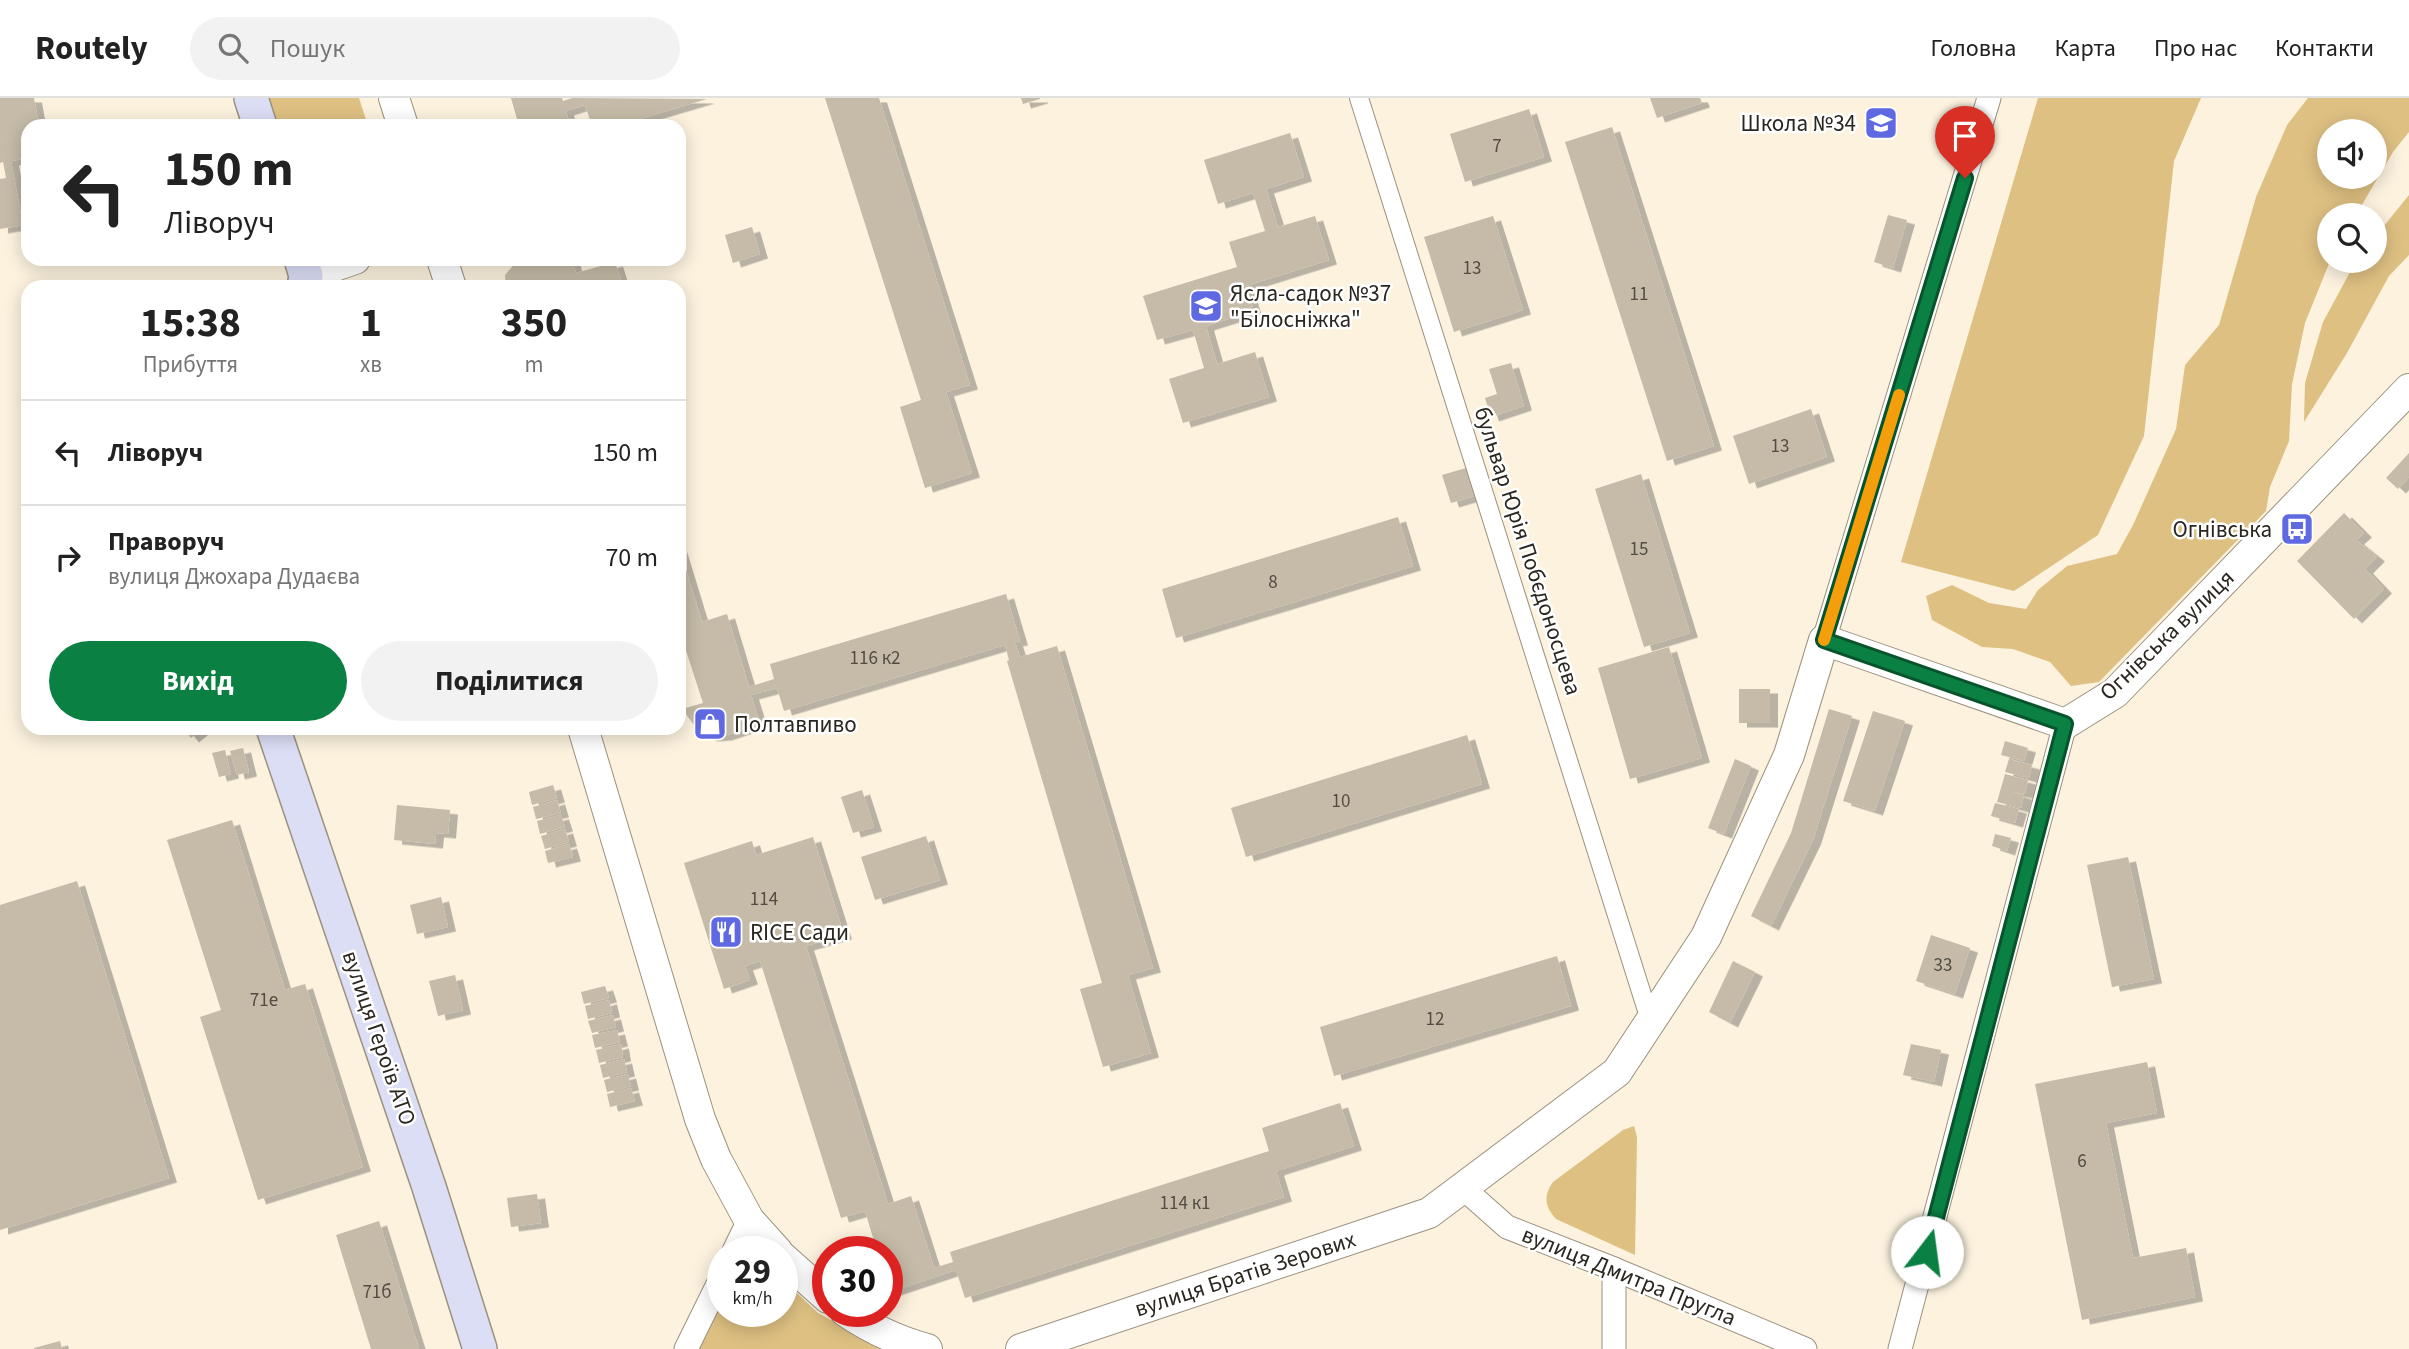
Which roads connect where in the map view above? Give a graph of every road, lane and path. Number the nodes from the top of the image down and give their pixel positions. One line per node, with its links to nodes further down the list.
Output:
1 (251, 98): 5 (main road)
2 (394, 98): 6 (street)
3 (1359, 98): 14 (street, бульвар Юрія Побєдоносцева)
4 (1989, 98): 10 (street)
5 (258, 119)
6 (401, 119)
7 (331, 266): 8 (street)
8 (304, 274)
9 (2409, 389): 11 (street, Огнівська вулиця)
10 (1824, 640): 11 (street); 14 (street, вулиця Братів Зерових)
11 (2065, 724): 30 (street)
12 (275, 735): 24 (main road, вулиця Героїв АТО)
13 (585, 735): 16 (street)
14 (1650, 1020): 15 (street, вулиця Братів Зерових)
15 (1463, 1188): 19 (street, вулиця Дмитра Пругла); 27 (street, вулиця Братів Зерових)
16 (749, 1220): 17 (street); 18 (street)
17 (741, 1236)
18 (763, 1236)
19 (1614, 1269): 28 (street); 29 (street, вулиця Дмитра Пругла)
20 (798, 1271): 21 (street)
21 (812, 1284)
22 (707, 1306): 25 (street)
23 (870, 1327): 26 (street)
24 (480, 1349)
25 (686, 1349)
26 (927, 1349)
27 (1021, 1349)
28 (1614, 1349)
29 (1805, 1349)
30 (1900, 1349)

